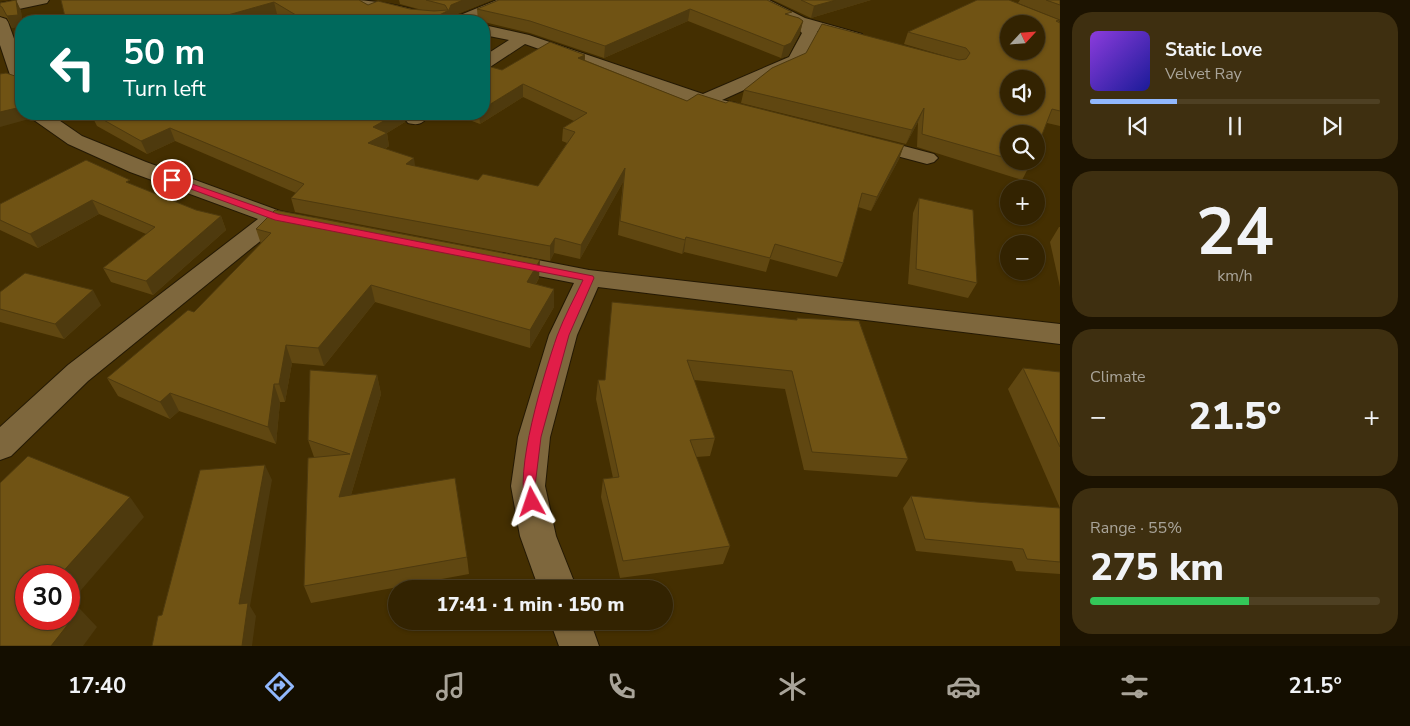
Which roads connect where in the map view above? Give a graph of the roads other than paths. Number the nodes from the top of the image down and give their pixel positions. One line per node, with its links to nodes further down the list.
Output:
1 (42, 0): 5 (street)
2 (360, 0): 6 (street)
3 (510, 0): 7 (street)
4 (757, 0): 8 (street)
5 (0, 8)
6 (411, 15)
7 (474, 15)
8 (799, 21): 12 (street); 15 (street)
9 (0, 22): 14 (street)
10 (490, 31): 11 (street)
11 (523, 38): 13 (street); 15 (street)
12 (872, 42)
13 (490, 59)
14 (15, 64)
15 (704, 101): 16 (street)
16 (750, 113)
17 (47, 120): 20 (street)
18 (853, 139): 19 (street)
19 (927, 158)
20 (275, 217): 21 (street); 25 (street)
21 (324, 226)
22 (481, 257): 23 (street)
23 (589, 278): 24 (street); 26 (street)
24 (1060, 334)
25 (0, 447)
26 (555, 580)
27 (573, 630): 28 (street)
28 (579, 646)

